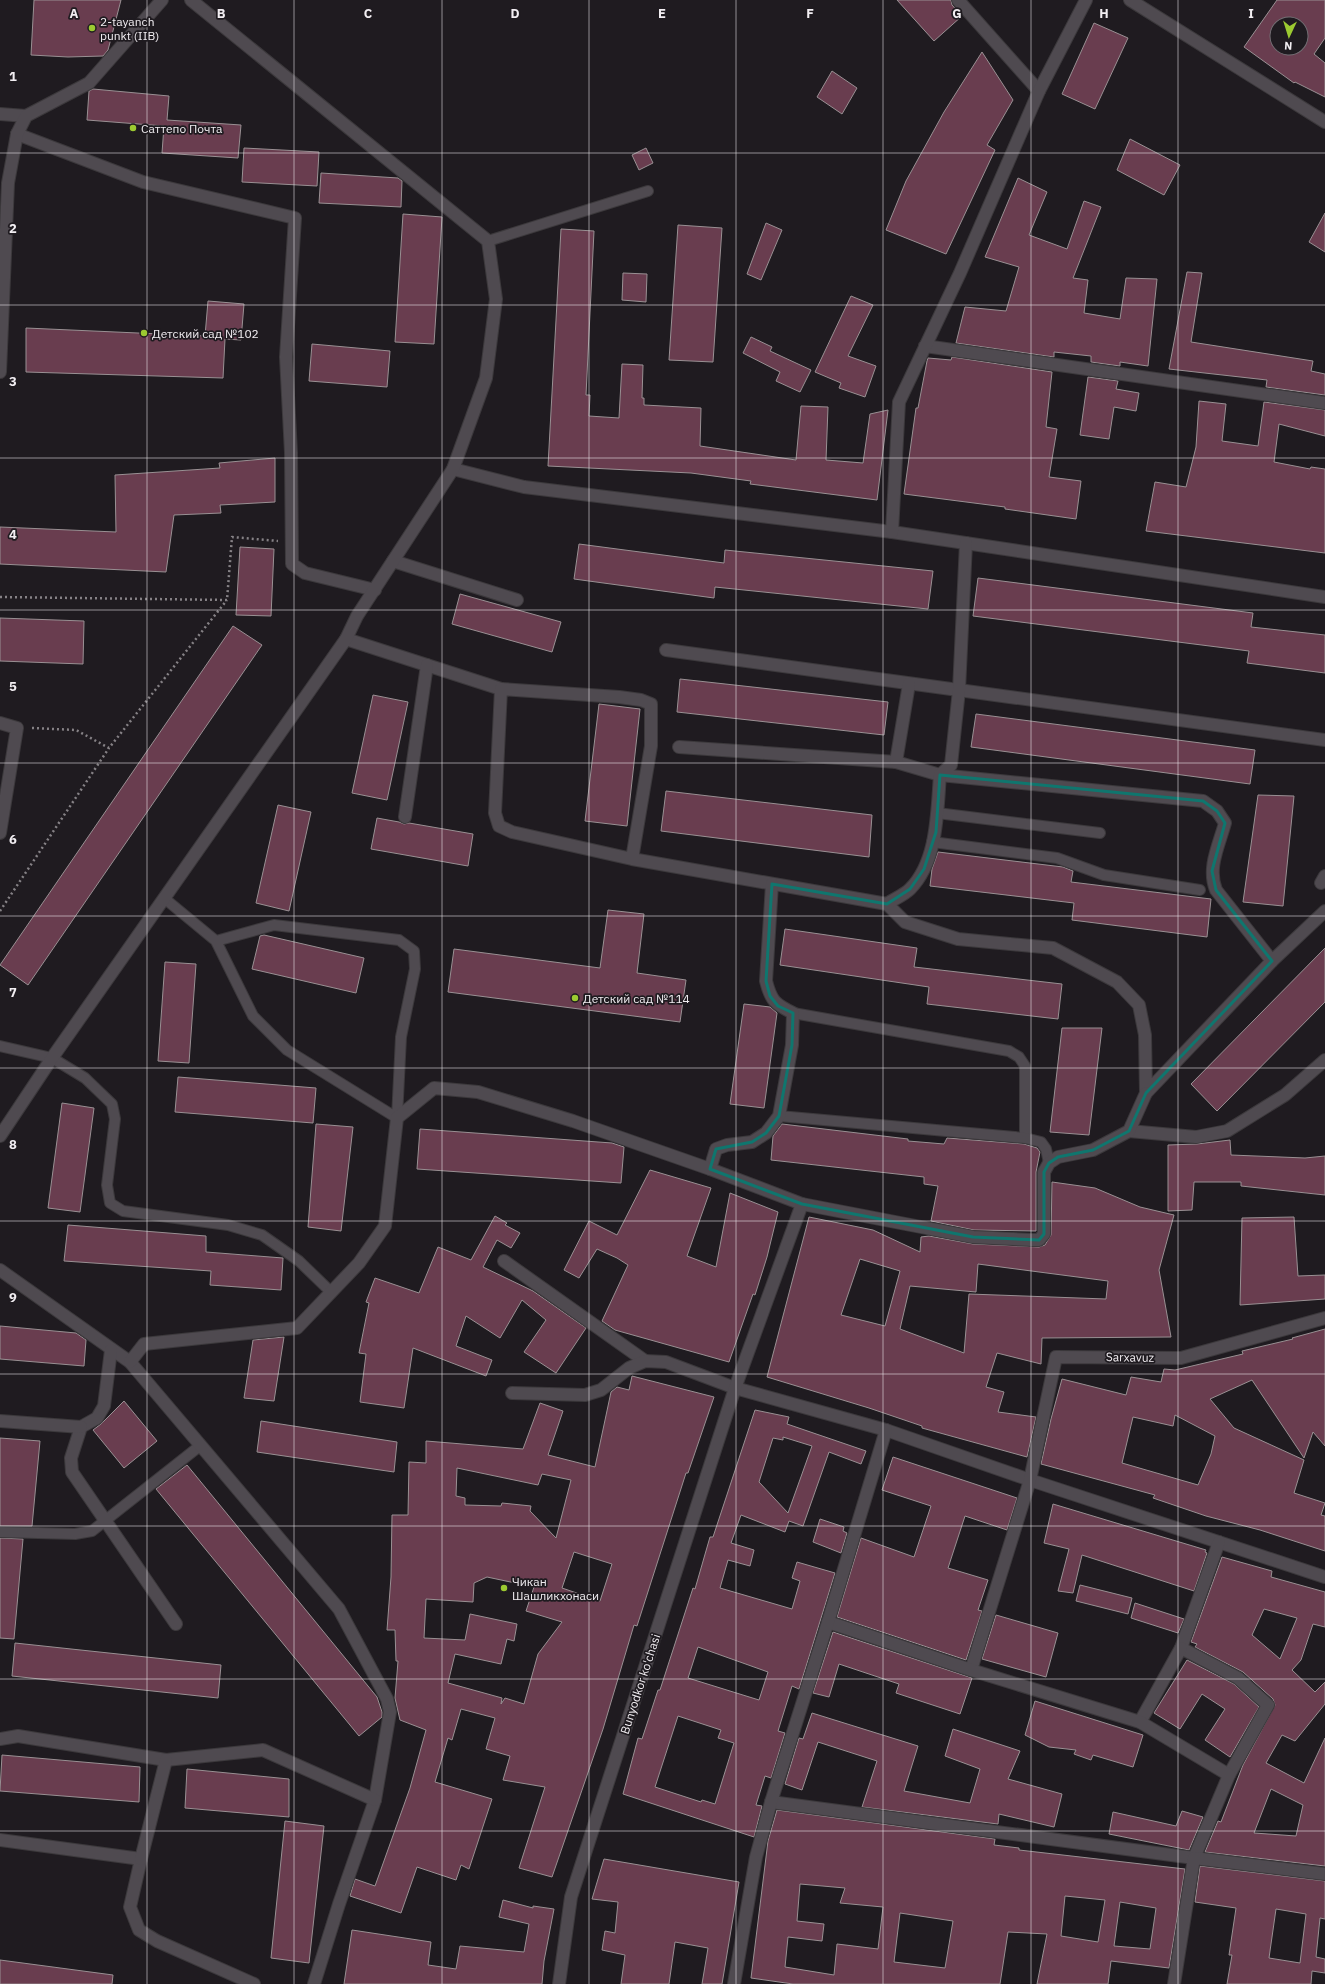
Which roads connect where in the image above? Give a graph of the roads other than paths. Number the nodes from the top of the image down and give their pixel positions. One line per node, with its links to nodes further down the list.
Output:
1 (162, 0): 8 (street)
2 (191, 0): 12 (street)
3 (958, 0): 6 (street)
4 (1086, 0): 6 (street)
5 (1130, 0): 9 (street)
6 (1039, 91): 14 (street)
7 (0, 114): 8 (street)
8 (26, 116): 10 (street)
9 (1325, 122)
10 (17, 134): 13 (street); 21 (street)
11 (648, 191): 12 (lane)
12 (488, 241): 17 (street)
13 (2, 281): 15 (street)
14 (925, 346): 16 (street); 18 (street)
15 (0, 372)
16 (1325, 403)
17 (453, 469): 18 (street); 20 (street)
18 (892, 532): 19 (street)
19 (966, 542): 22 (street); 29 (street)
20 (393, 561): 21 (street); 23 (street)
21 (374, 590): 24 (street)
22 (1325, 597)
23 (517, 600)
24 (346, 639): 26 (street); 43 (street)
25 (666, 650): 27 (street)
26 (427, 665): 28 (street); 36 (street)
27 (909, 684): 29 (street); 33 (street)
28 (501, 689): 40 (street); 40 (street)
29 (958, 690): 31 (street); 34 (street)
30 (0, 723): 37 (street)
31 (1325, 740)
32 (679, 747): 33 (street)
33 (896, 762): 34 (street)
34 (940, 775): 35 (street); 47 (street)
35 (937, 813): 38 (lane); 39 (street)
36 (405, 817)
37 (0, 833)
38 (1100, 833)
39 (932, 842): 42 (lane); 44 (street)
40 (632, 859): 41 (street)
41 (772, 884): 44 (street); 48 (street)
42 (1200, 890)
43 (164, 898): 46 (lane); 50 (street)
44 (887, 904): 52 (street)
45 (1325, 911): 47 (street)
46 (216, 941): 54 (lane); 54 (lane)
47 (1272, 961): 52 (street)
48 (793, 1013): 53 (street); 57 (lane)
49 (0, 1046): 50 (lane)
50 (52, 1058): 56 (street); 63 (lane)
51 (1325, 1060): 55 (street)
52 (1146, 1093): 55 (street)
53 (779, 1116): 57 (lane); 59 (street)
54 (397, 1118): 59 (street); 63 (street)
55 (1129, 1131): 58 (street)
56 (0, 1136)
57 (1025, 1138): 58 (lane)
58 (1049, 1163): 60 (street)
59 (710, 1169): 60 (street)
60 (802, 1204): 68 (street, Bunyodkor ko'chasi)
61 (504, 1262): 66 (street)
62 (0, 1270): 65 (street)
63 (331, 1292): 67 (street)
64 (1325, 1318): 74 (street, Sarxavuz)
65 (112, 1350): 67 (street); 71 (street)
66 (645, 1361): 68 (street); 69 (street)
67 (130, 1362): 73 (street)
68 (735, 1388): 72 (street); 96 (street, Bunyodkor ko'chasi)
69 (512, 1394)
70 (0, 1421): 71 (street)
71 (81, 1427): 75 (street)
72 (886, 1430): 74 (street); 79 (street)
73 (201, 1445): 75 (lane); 87 (street)
74 (1030, 1480): 77 (street); 82 (street)
75 (106, 1521): 76 (lane); 80 (street)
76 (0, 1532)
77 (1219, 1542): 78 (street); 81 (street)
78 (1325, 1576)
79 (828, 1622): 82 (street); 88 (street)
80 (176, 1624)
81 (1181, 1648): 83 (street); 86 (street)
82 (971, 1670): 83 (street)
83 (1140, 1722): 86 (street)
84 (0, 1739): 85 (street)
85 (166, 1760): 87 (street); 91 (street)
86 (1229, 1775): 90 (street)
87 (375, 1800): 95 (street)
88 (771, 1802): 90 (street); 97 (street)
89 (0, 1840): 91 (street)
90 (1194, 1858): 92 (street); 98 (street)
91 (142, 1859): 93 (street)
92 (1325, 1874)
93 (242, 1982): 94 (street)
94 (254, 1984)
95 (314, 1984)
96 (559, 1984)
97 (734, 1984)
98 (1174, 1984)

